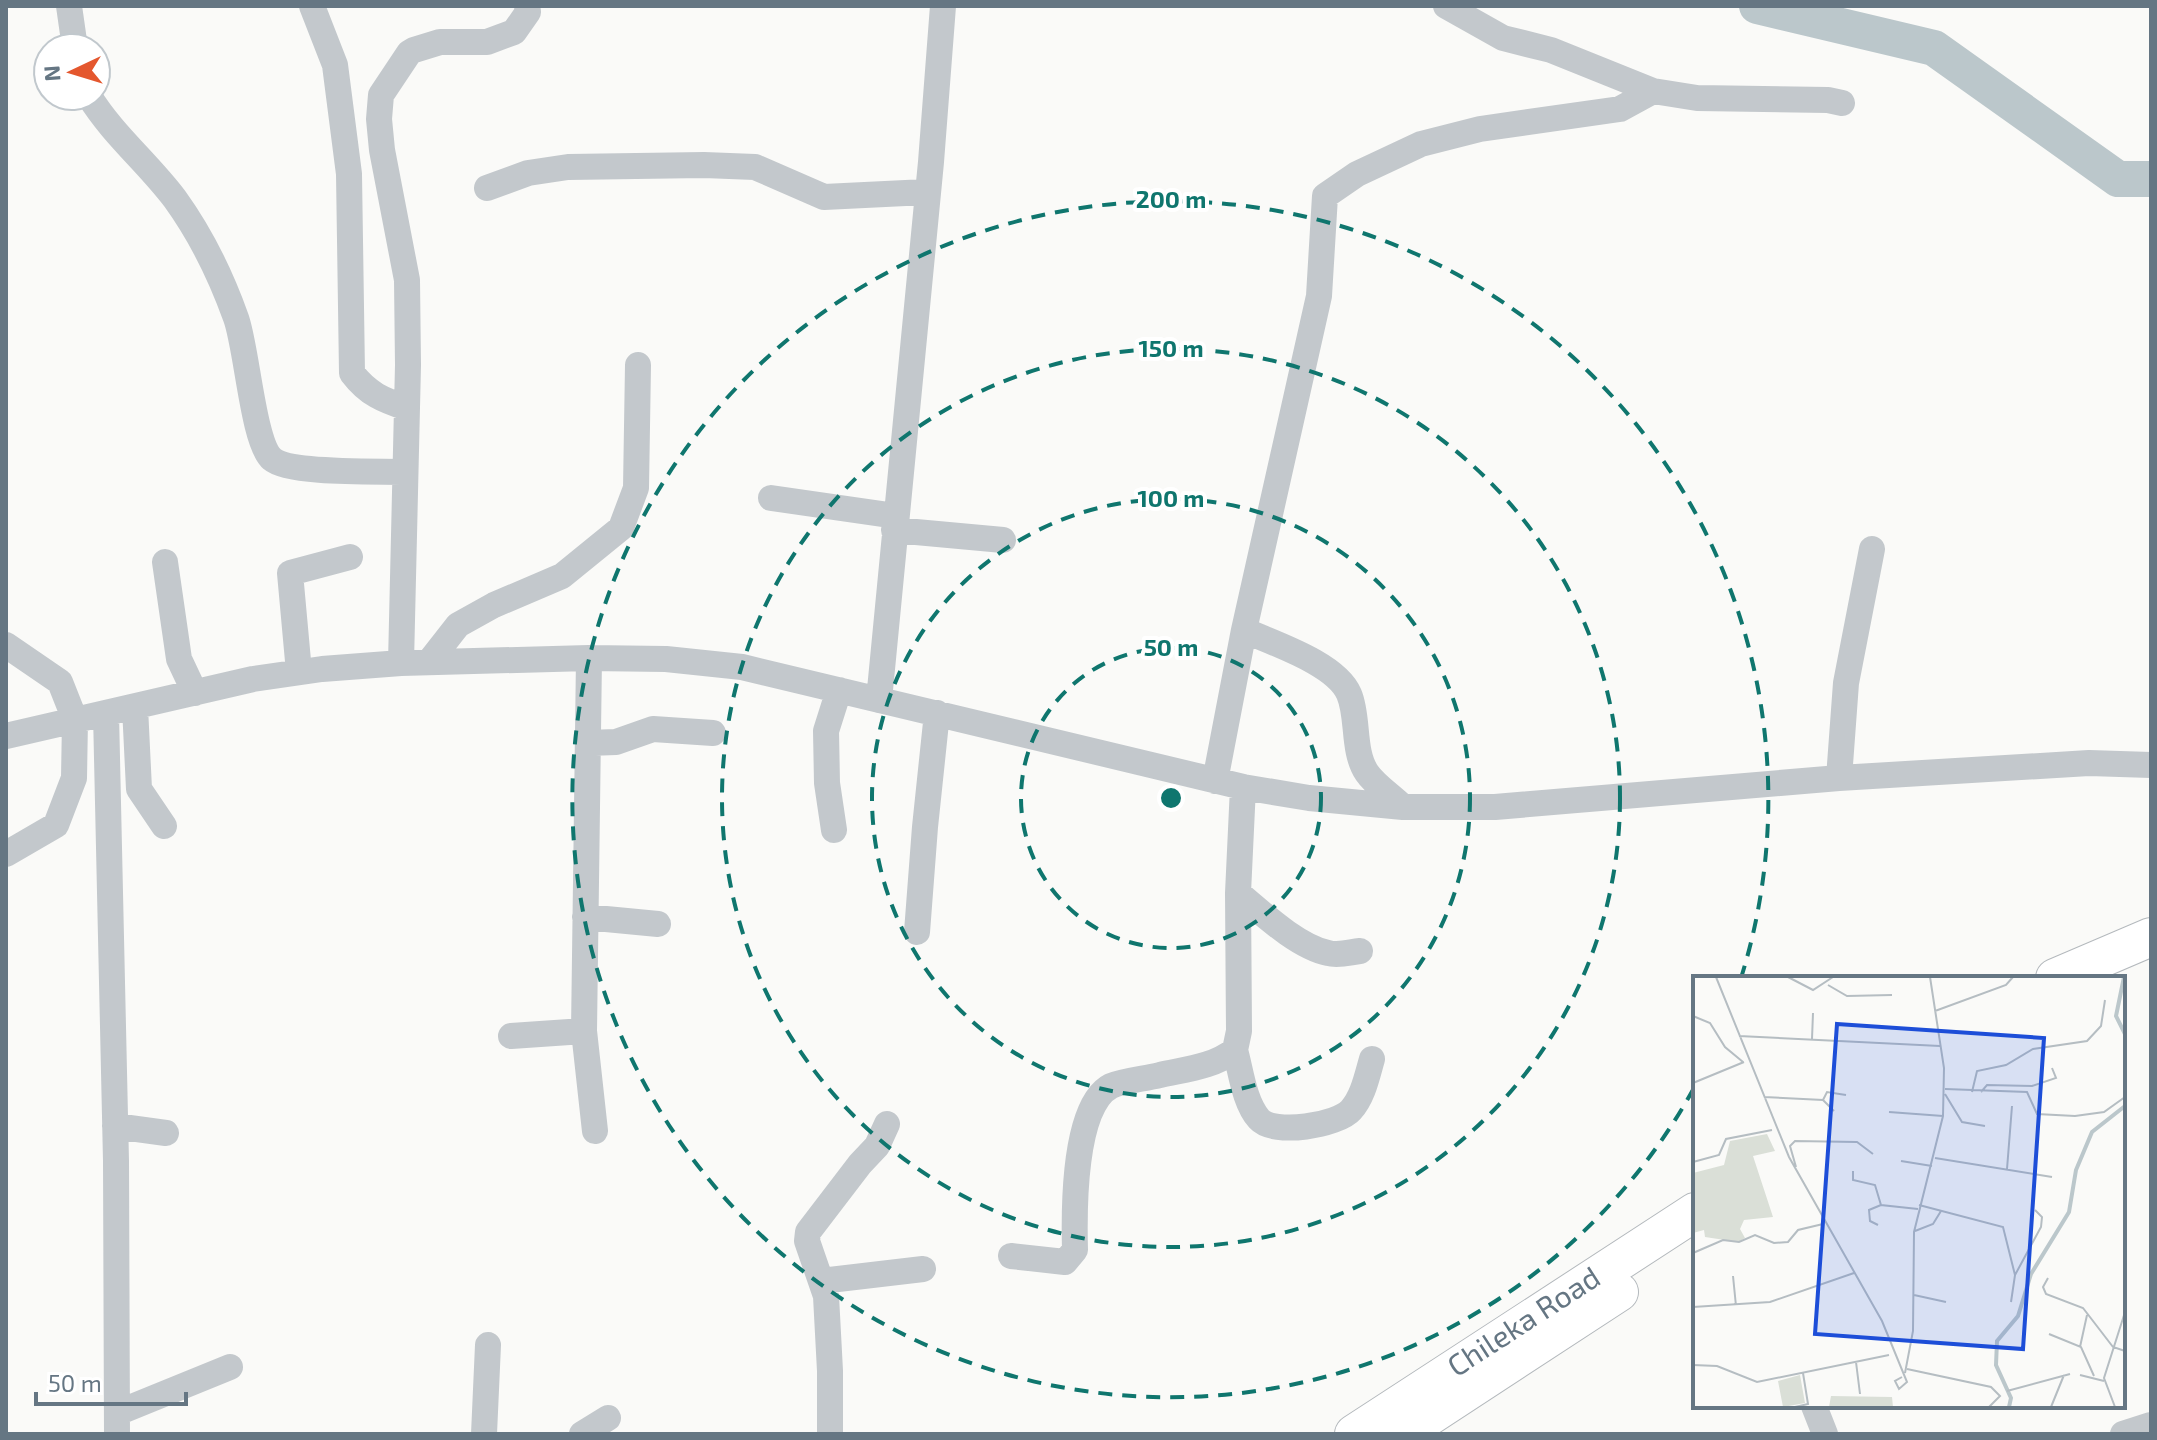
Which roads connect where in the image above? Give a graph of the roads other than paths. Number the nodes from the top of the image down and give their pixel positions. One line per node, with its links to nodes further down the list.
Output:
1 (69, 6): 6 (street)
2 (312, 6): 13 (street)
3 (527, 6): 13 (street)
4 (943, 6): 11 (street)
5 (1446, 6): 7 (street)
6 (73, 32)
7 (1653, 91): 8 (street); 21 (street)
8 (1842, 103)
9 (99, 112): 14 (street)
10 (487, 188): 11 (street)
11 (926, 192): 16 (street)
12 (638, 365): 24 (street)
13 (407, 408): 14 (street)
14 (405, 472): 25 (street)
15 (771, 498): 16 (street)
16 (895, 523): 17 (street); 29 (street)
17 (1003, 540)
18 (1872, 549): 38 (street)
19 (350, 557): 26 (street)
20 (165, 562): 28 (street)
21 (1244, 630): 39 (street); 41 (street)
22 (6, 645): 33 (street)
23 (589, 658): 24 (street); 27 (street); 36 (street)
24 (429, 662): 25 (street)
25 (401, 663): 26 (street)
26 (299, 672): 28 (street)
27 (839, 690): 29 (street); 43 (street)
28 (195, 693): 30 (street)
29 (879, 700): 32 (street)
30 (135, 707): 31 (street); 42 (street)
31 (106, 713): 33 (street); 59 (street)
32 (937, 713): 39 (street); 48 (street)
33 (75, 720): 35 (street); 44 (street)
34 (713, 733): 36 (street)
35 (6, 736)
36 (588, 743): 46 (street)
37 (2151, 765): 38 (street)
38 (1839, 778): 41 (street)
39 (1215, 781): 40 (street)
40 (1243, 787): 41 (street); 45 (street)
41 (1403, 807)
42 (164, 826)
43 (834, 830)
44 (6, 854)
45 (1238, 893): 50 (street); 56 (street)
46 (585, 917): 47 (street); 54 (street)
47 (658, 924)
48 (917, 932)
49 (2151, 937): 52 (highway)
50 (1360, 951)
51 (2151, 961): 53 (highway)
52 (2060, 976)
53 (2119, 976)
54 (584, 1035): 55 (street); 60 (street)
55 (511, 1036)
56 (1235, 1050): 57 (street); 64 (street)
57 (1372, 1059)
58 (887, 1124): 66 (street)
59 (115, 1126): 61 (street); 71 (street)
60 (595, 1131)
61 (166, 1133)
62 (1693, 1213): 76 (highway, Chileka Road)
63 (1693, 1244): 77 (highway, Chileka Road)
64 (1011, 1256)
65 (923, 1269): 66 (street)
66 (821, 1281): 75 (street)
67 (488, 1345): 73 (street)
68 (230, 1367): 71 (street)
69 (1815, 1408): 78 (street)
70 (608, 1418): 74 (street)
71 (117, 1423)
72 (2151, 1425): 79 (street)
73 (484, 1434)
74 (582, 1434)
75 (830, 1434)
76 (1354, 1434)
77 (1402, 1434)
78 (1825, 1434)
79 (2123, 1434)

